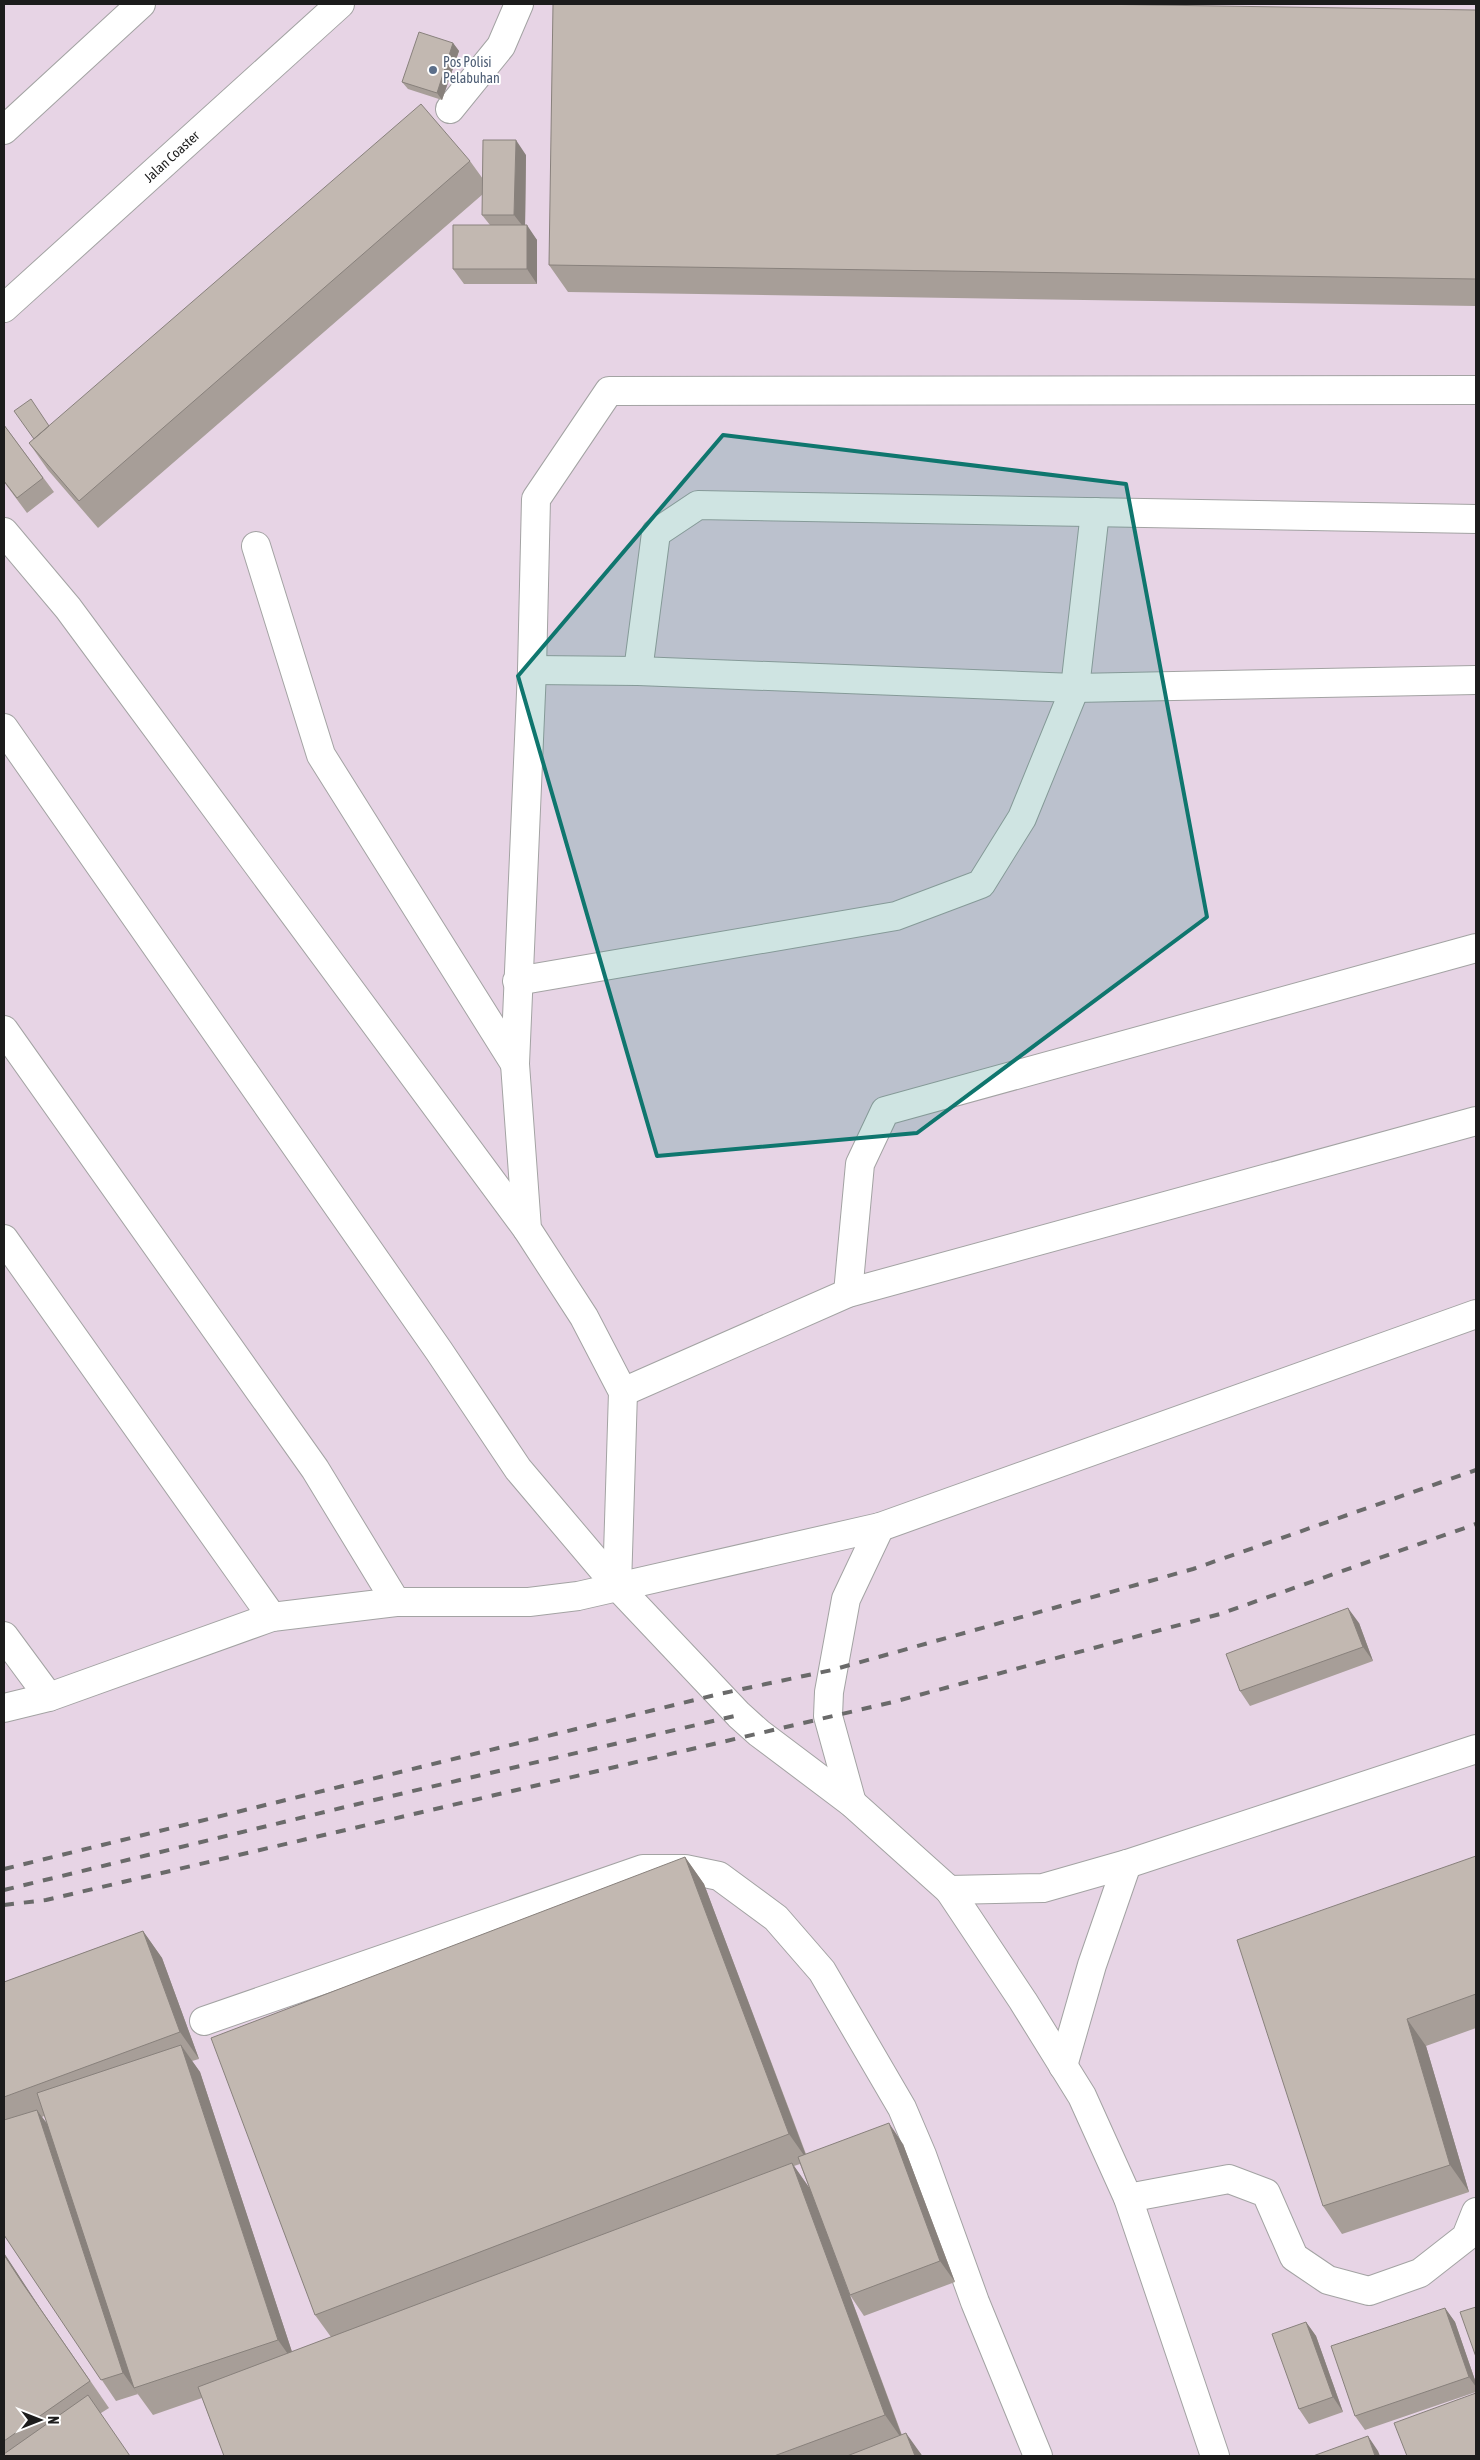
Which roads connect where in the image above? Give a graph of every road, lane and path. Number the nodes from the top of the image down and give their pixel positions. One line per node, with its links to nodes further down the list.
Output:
1 (141, 4): 5 (lane)
2 (340, 4): 6 (lane, Jalan Coaster)
3 (520, 4): 4 (lane)
4 (450, 109)
5 (4, 130)
6 (4, 308)
7 (1476, 390): 12 (lane)
8 (1094, 512): 9 (lane); 13 (lane); 15 (lane)
9 (1476, 519)
10 (4, 532): 22 (lane)
11 (256, 546): 20 (lane)
12 (532, 670): 13 (lane); 18 (lane)
13 (638, 671): 15 (lane)
14 (1476, 680): 15 (lane)
15 (1075, 688): 18 (lane)
16 (4, 728): 28 (lane)
17 (1476, 948): 24 (lane)
18 (517, 981): 20 (lane)
19 (4, 1030): 29 (lane)
20 (515, 1064): 22 (lane)
21 (1476, 1120): 24 (lane)
22 (527, 1229): 26 (lane)
23 (4, 1239): 30 (lane)
24 (848, 1293): 26 (lane)
25 (1476, 1314): 27 (lane)
26 (623, 1392): 28 (lane)
27 (880, 1527): 28 (lane); 35 (lane)
28 (617, 1586): 29 (lane); 35 (lane)
29 (396, 1602): 30 (lane)
30 (272, 1617): 32 (lane)
31 (4, 1636): 32 (lane)
32 (49, 1697): 33 (lane)
33 (4, 1708)
34 (1476, 1749): 36 (lane)
35 (852, 1803): 37 (lane)
36 (1127, 1864): 37 (lane); 39 (lane)
37 (949, 1890): 39 (lane)
38 (204, 2021): 42 (lane)
39 (1063, 2066): 40 (lane)
40 (1128, 2198): 41 (lane); 43 (lane)
41 (1476, 2212)
42 (1038, 2456)
43 (1215, 2456)

